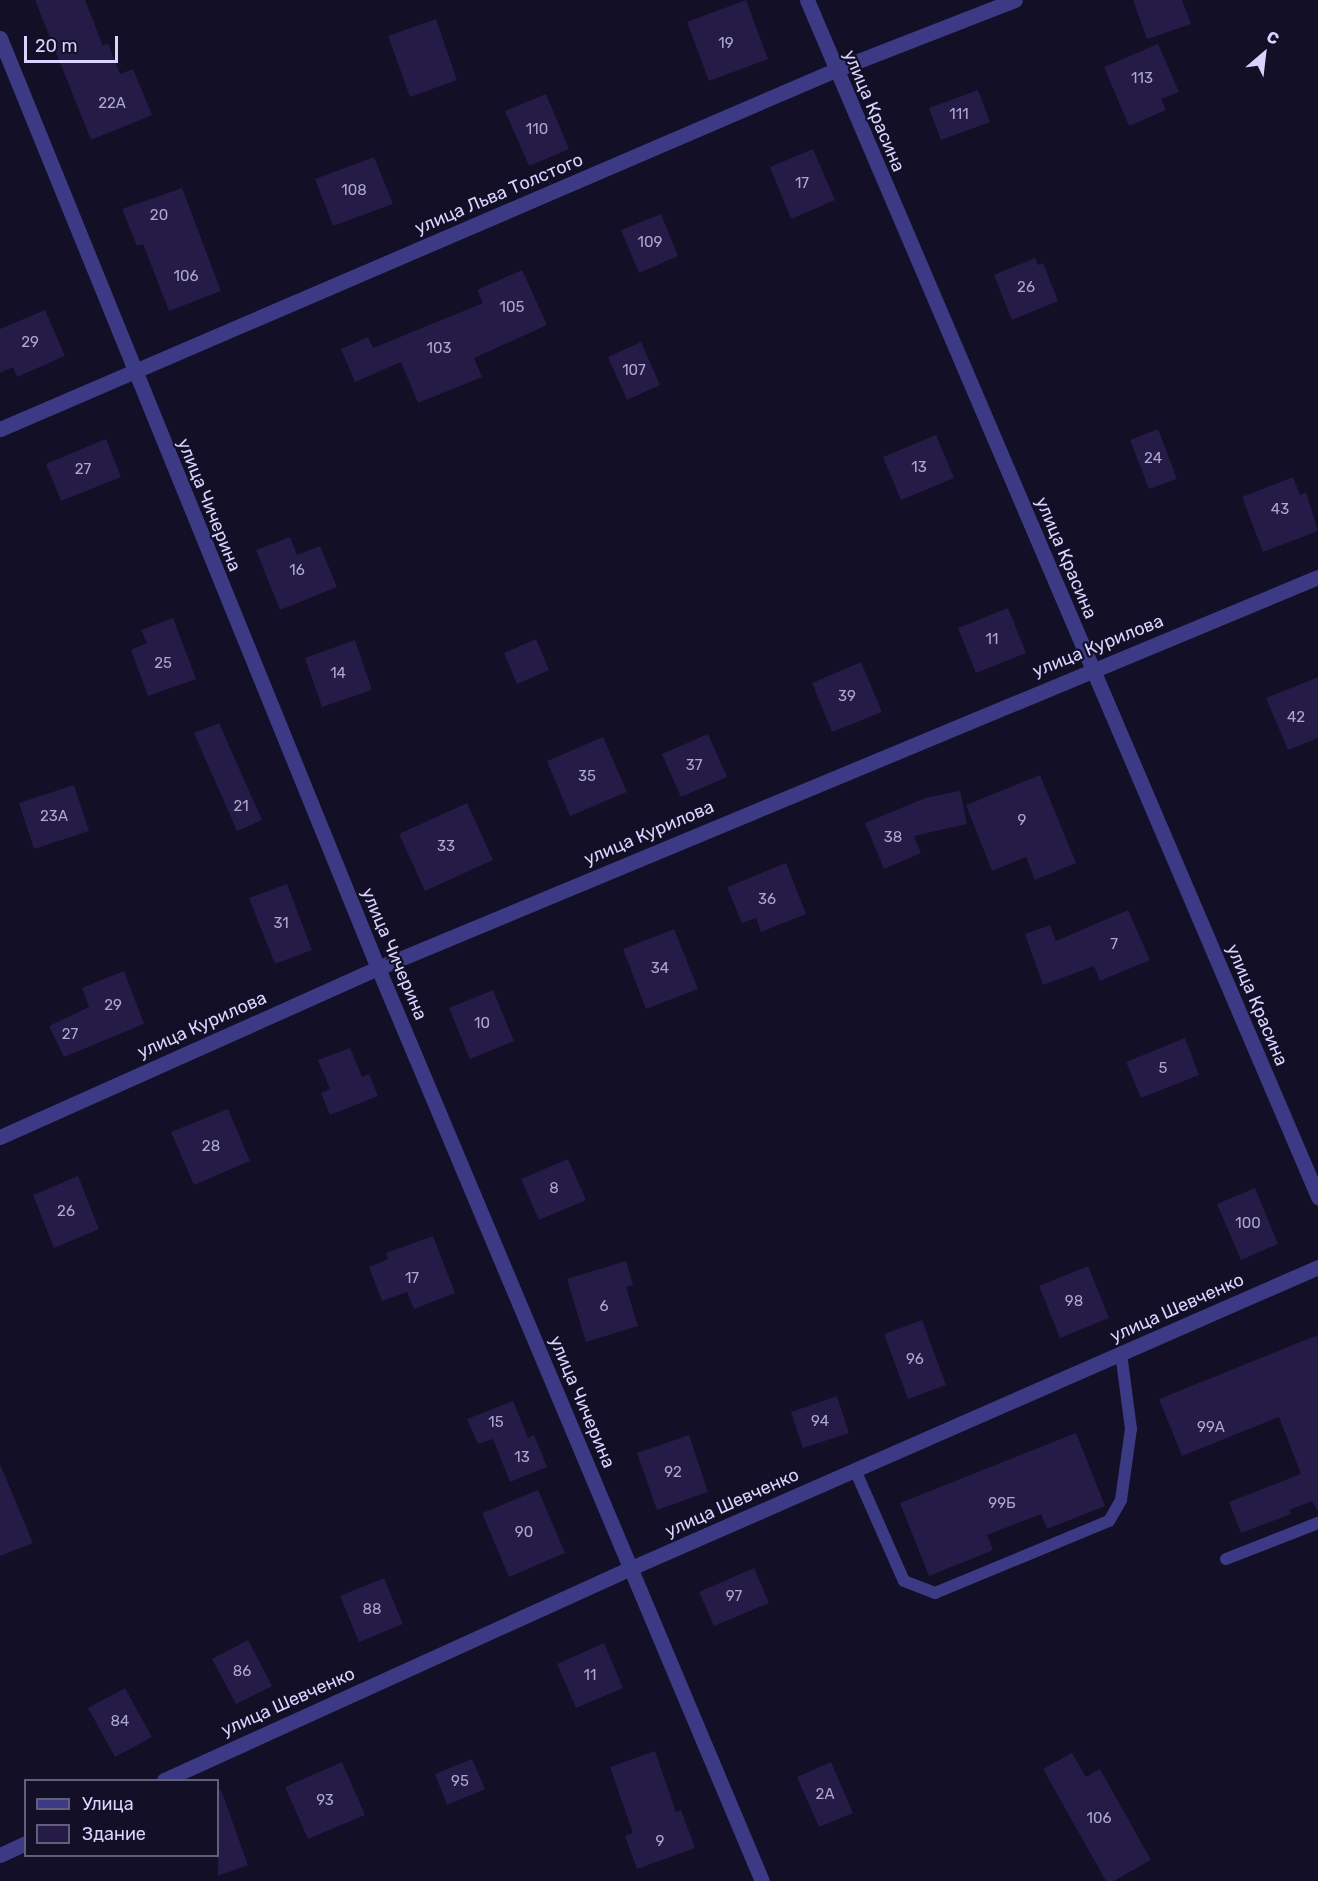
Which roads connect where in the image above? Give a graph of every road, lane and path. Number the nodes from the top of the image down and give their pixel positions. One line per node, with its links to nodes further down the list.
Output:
1 (807, 0): 4 (street, улица Красина)
2 (1015, 0): 4 (street, улица Льва Толстого)
3 (0, 38): 5 (street, улица Чичерина)
4 (835, 70): 5 (street, улица Льва Толстого); 8 (street, улица Красина)
5 (133, 372): 6 (street, улица Льва Толстого); 9 (street, улица Чичерина)
6 (0, 429)
7 (1318, 577): 8 (street, улица Курилова)
8 (1092, 669): 9 (street, улица Курилова); 11 (street, улица Красина)
9 (378, 968): 10 (street, улица Курилова); 17 (street, улица Чичерина)
10 (0, 1137)
11 (1318, 1197)
12 (1318, 1267): 13 (street, улица Шевченко)
13 (1121, 1353): 14 (street, улица Шевченко); 14 (lane)
14 (855, 1470): 17 (street, улица Шевченко)
15 (1318, 1522): 16 (lane)
16 (1226, 1559)
17 (631, 1568): 18 (street, улица Шевченко); 21 (street, улица Чичерина)
18 (166, 1779)
19 (24, 1844): 20 (street)
20 (0, 1855)
21 (762, 1881)

